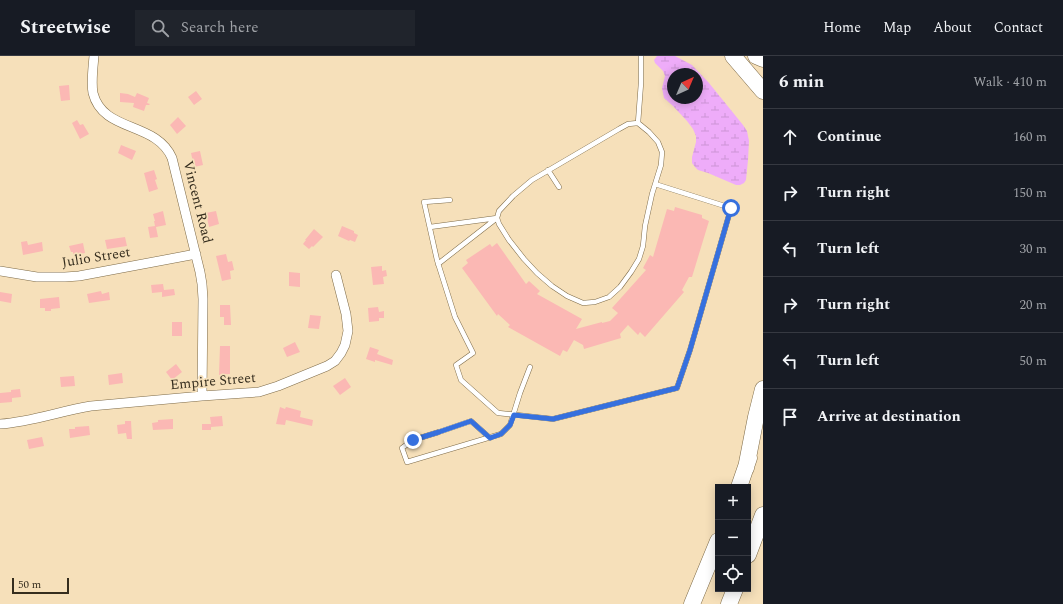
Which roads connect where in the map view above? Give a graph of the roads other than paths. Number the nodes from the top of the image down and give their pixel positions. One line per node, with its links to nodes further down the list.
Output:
1 (94, 56): 14 (street, Vincent Road)
2 (641, 56): 7 (lane)
3 (733, 56): 6 (highway)
4 (756, 56): 5 (highway)
5 (763, 59)
6 (763, 91)
7 (638, 123): 8 (lane); 9 (lane)
8 (548, 170): 10 (lane); 12 (lane)
9 (655, 184): 12 (lane); 21 (lane)
10 (559, 187)
11 (450, 200): 13 (lane)
12 (497, 218): 13 (lane); 15 (lane)
13 (430, 227): 15 (lane)
14 (196, 254): 16 (street, Julio Street); 20 (street, Vincent Road)
15 (438, 264): 21 (lane)
16 (0, 271)
17 (336, 275): 20 (street, Empire Street)
18 (530, 367): 21 (lane)
19 (763, 389): 25 (highway)
20 (202, 396): 23 (street, Empire Street)
21 (514, 415): 24 (lane)
22 (763, 418): 25 (highway)
23 (0, 424)
24 (490, 438): 24 (lane)
25 (746, 468): 26 (highway)
26 (740, 484)
27 (763, 515): 28 (highway)
28 (751, 547)
29 (715, 549): 31 (highway)
30 (734, 592): 32 (highway)
31 (692, 604)
32 (729, 604)

